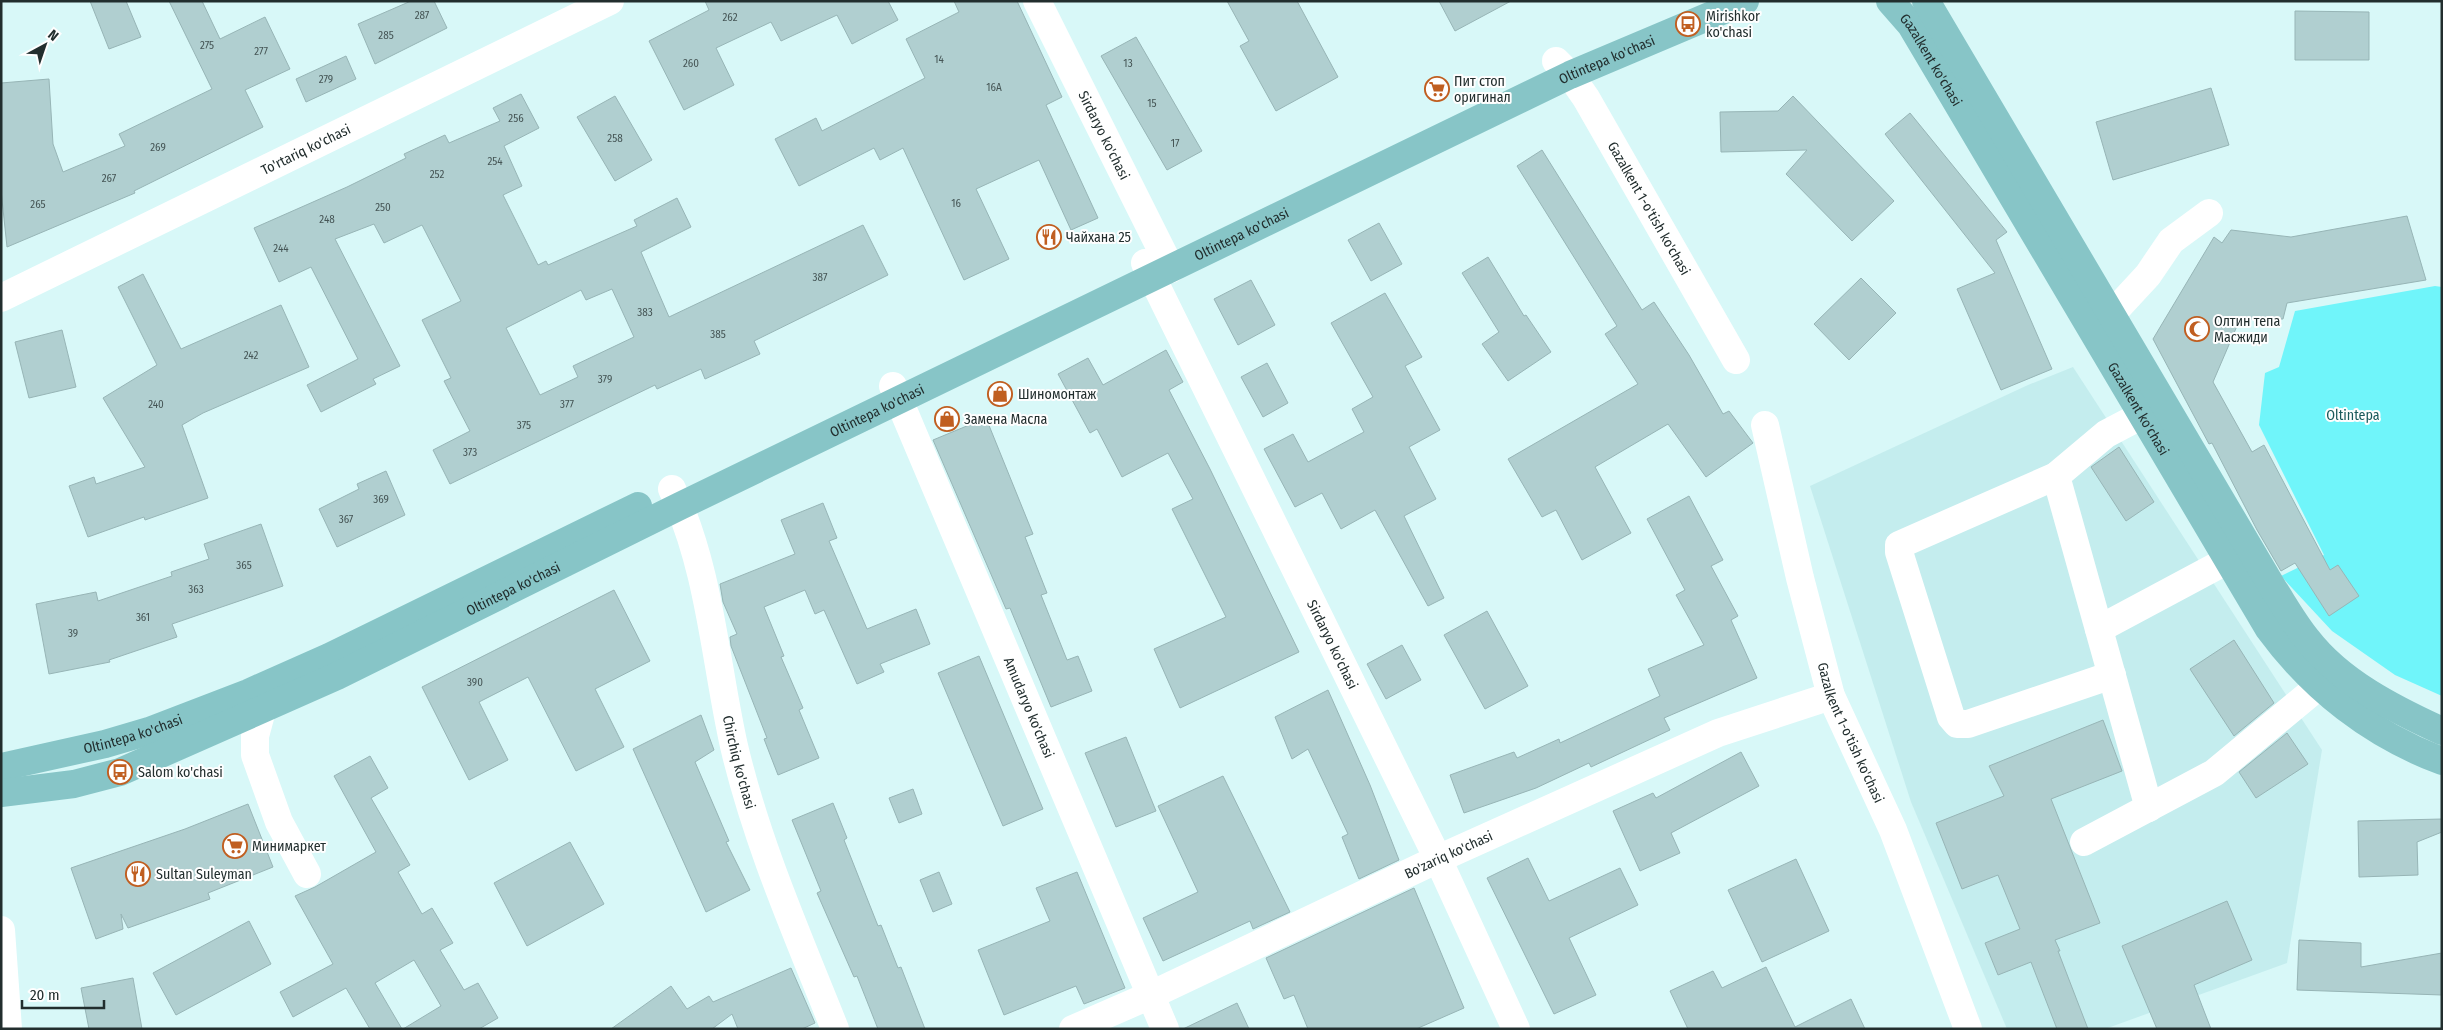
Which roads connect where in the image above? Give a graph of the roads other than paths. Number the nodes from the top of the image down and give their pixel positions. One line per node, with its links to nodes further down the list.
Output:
1 (610, 1): 10 (street, To'rtariq ko'chasi)
2 (1037, 1): 9 (street, Sirdaryo ko'chasi)
3 (1695, 1): 7 (main road, Oltintepa ko'chasi)
4 (1745, 1): 7 (main road, Oltintepa ko'chasi)
5 (1890, 1): 14 (main road, Gazalkent ko'chasi)
6 (1926, 1): 11 (main road, Gazalkent ko'chasi)
7 (1563, 68): 9 (main road, Oltintepa ko'chasi); 12 (street, Gazalkent 1-o'tish ko'chasi)
8 (2209, 213): 11 (street)
9 (1158, 266): 13 (main road, Oltintepa ko'chasi); 30 (street, Sirdaryo ko'chasi)
10 (1, 298)
11 (2111, 315): 14 (main road, Gazalkent ko'chasi)
12 (1736, 360)
13 (896, 393): 17 (main road, Oltintepa ko'chasi); 33 (street, Amudaryo ko'chasi)
14 (2152, 409): 16 (street); 18 (main road, Gazalkent ko'chasi); 24 (main road, Gazalkent ko'chasi)
15 (1765, 425): 22 (street, Gazalkent 1-o'tish ko'chasi)
16 (2056, 476): 19 (street); 20 (street)
17 (676, 498): 23 (main road, Oltintepa ko'chasi); 26 (main road, Oltintepa ko'chasi); 35 (street, Chirchiq ko'chasi)
18 (2228, 560): 19 (street); 21 (main road, Gazalkent ko'chasi)
19 (2099, 629): 20 (street)
20 (2112, 675): 28 (street)
21 (2318, 686): 25 (main road, Gazalkent ko'chasi); 28 (street)
22 (1830, 696): 30 (street, Bo'zariq ko'chasi); 39 (street, Gazalkent 1-o'tish ko'chasi)
23 (262, 710): 27 (main road, Oltintepa ko'chasi); 31 (street)
24 (2442, 731)
25 (2442, 761)
26 (1, 767)
27 (1, 794)
28 (2148, 808): 29 (street)
29 (2084, 842)
30 (1438, 859): 33 (street, Bo'zariq ko'chasi); 38 (street, Sirdaryo ko'chasi)
31 (307, 874)
32 (1, 930): 34 (street)
33 (1151, 995): 36 (street, Bo'zariq ko'chasi); 37 (street, Amudaryo ko'chasi)
34 (8, 1029)
35 (835, 1029)
36 (1073, 1029)
37 (1165, 1029)
38 (1516, 1029)
39 (1968, 1029)

